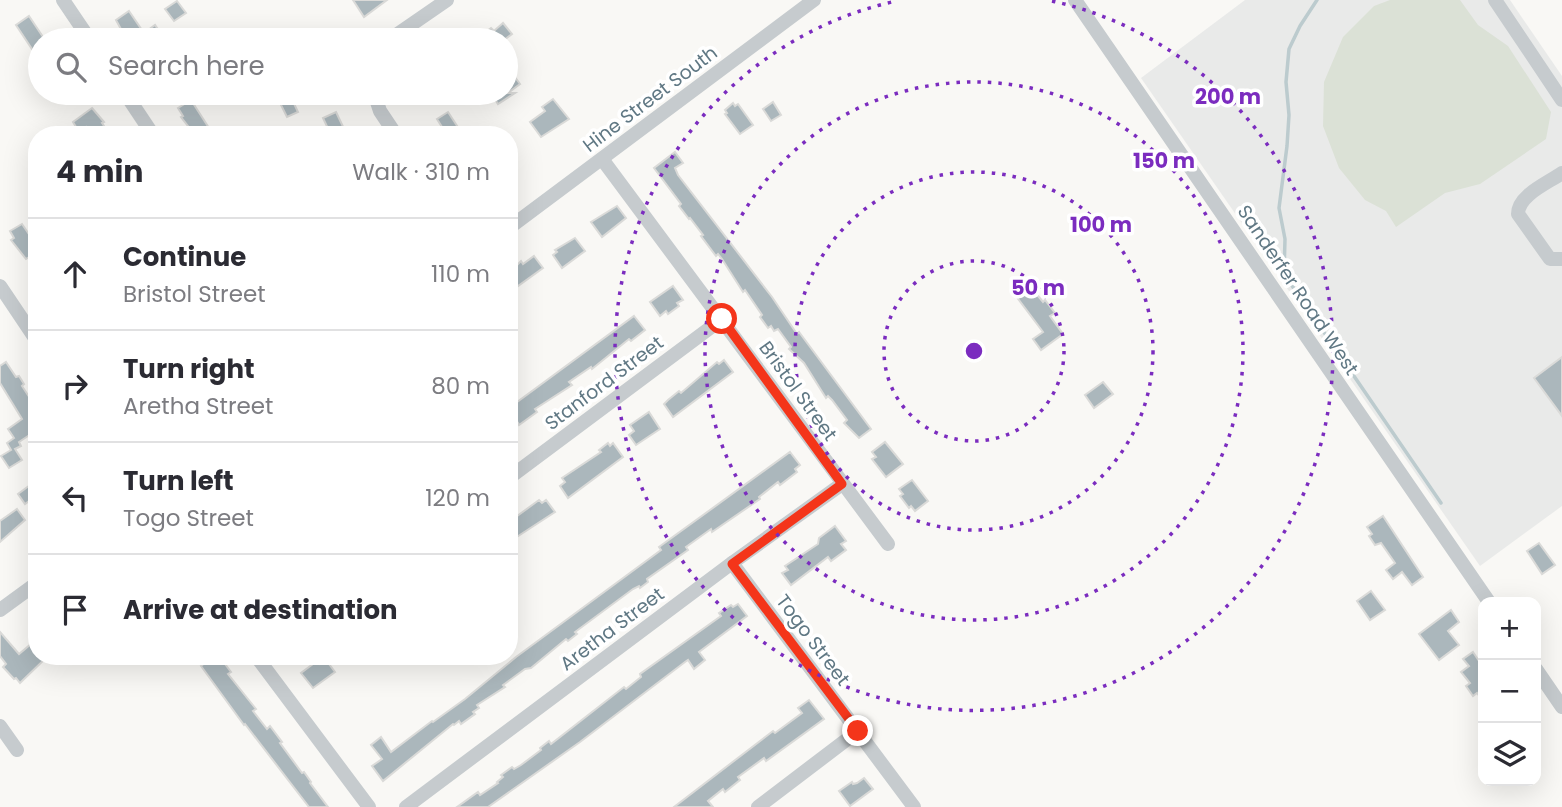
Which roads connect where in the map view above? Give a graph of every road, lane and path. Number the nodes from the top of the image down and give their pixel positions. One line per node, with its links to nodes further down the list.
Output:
1 (63, 0): 6 (street)
2 (447, 0): 7 (street)
3 (814, 0): 13 (street, Hine Street South)
4 (1075, 0): 25 (street, Sanderfer Road West)
5 (1495, 0): 8 (street)
6 (82, 28)
7 (406, 28)
8 (1562, 100)
9 (133, 105): 11 (street)
10 (378, 105): 12 (street)
11 (147, 126)
12 (390, 126)
13 (603, 159): 15 (street, Hine Street South); 18 (street, Bristol Street)
14 (1562, 173): 16 (street)
15 (518, 221)
16 (1562, 259)
17 (0, 286): 19 (street)
18 (722, 319): 20 (street, Stanford Street); 21 (street, Bristol Street)
19 (28, 328)
20 (518, 471)
21 (842, 484): 22 (street, Bristol Street); 23 (street, Aretha Street)
22 (888, 544)
23 (732, 564): 31 (street, Togo Street); 34 (street, Aretha Street)
24 (28, 590): 26 (street)
25 (1486, 597)
26 (0, 610)
27 (266, 665): 33 (street)
28 (1541, 677): 29 (street)
29 (1562, 707)
30 (0, 726): 32 (street)
31 (858, 731): 35 (street); 36 (street, Togo Street)
32 (18, 750)
33 (369, 807)
34 (406, 807)
35 (758, 807)
36 (914, 807)

